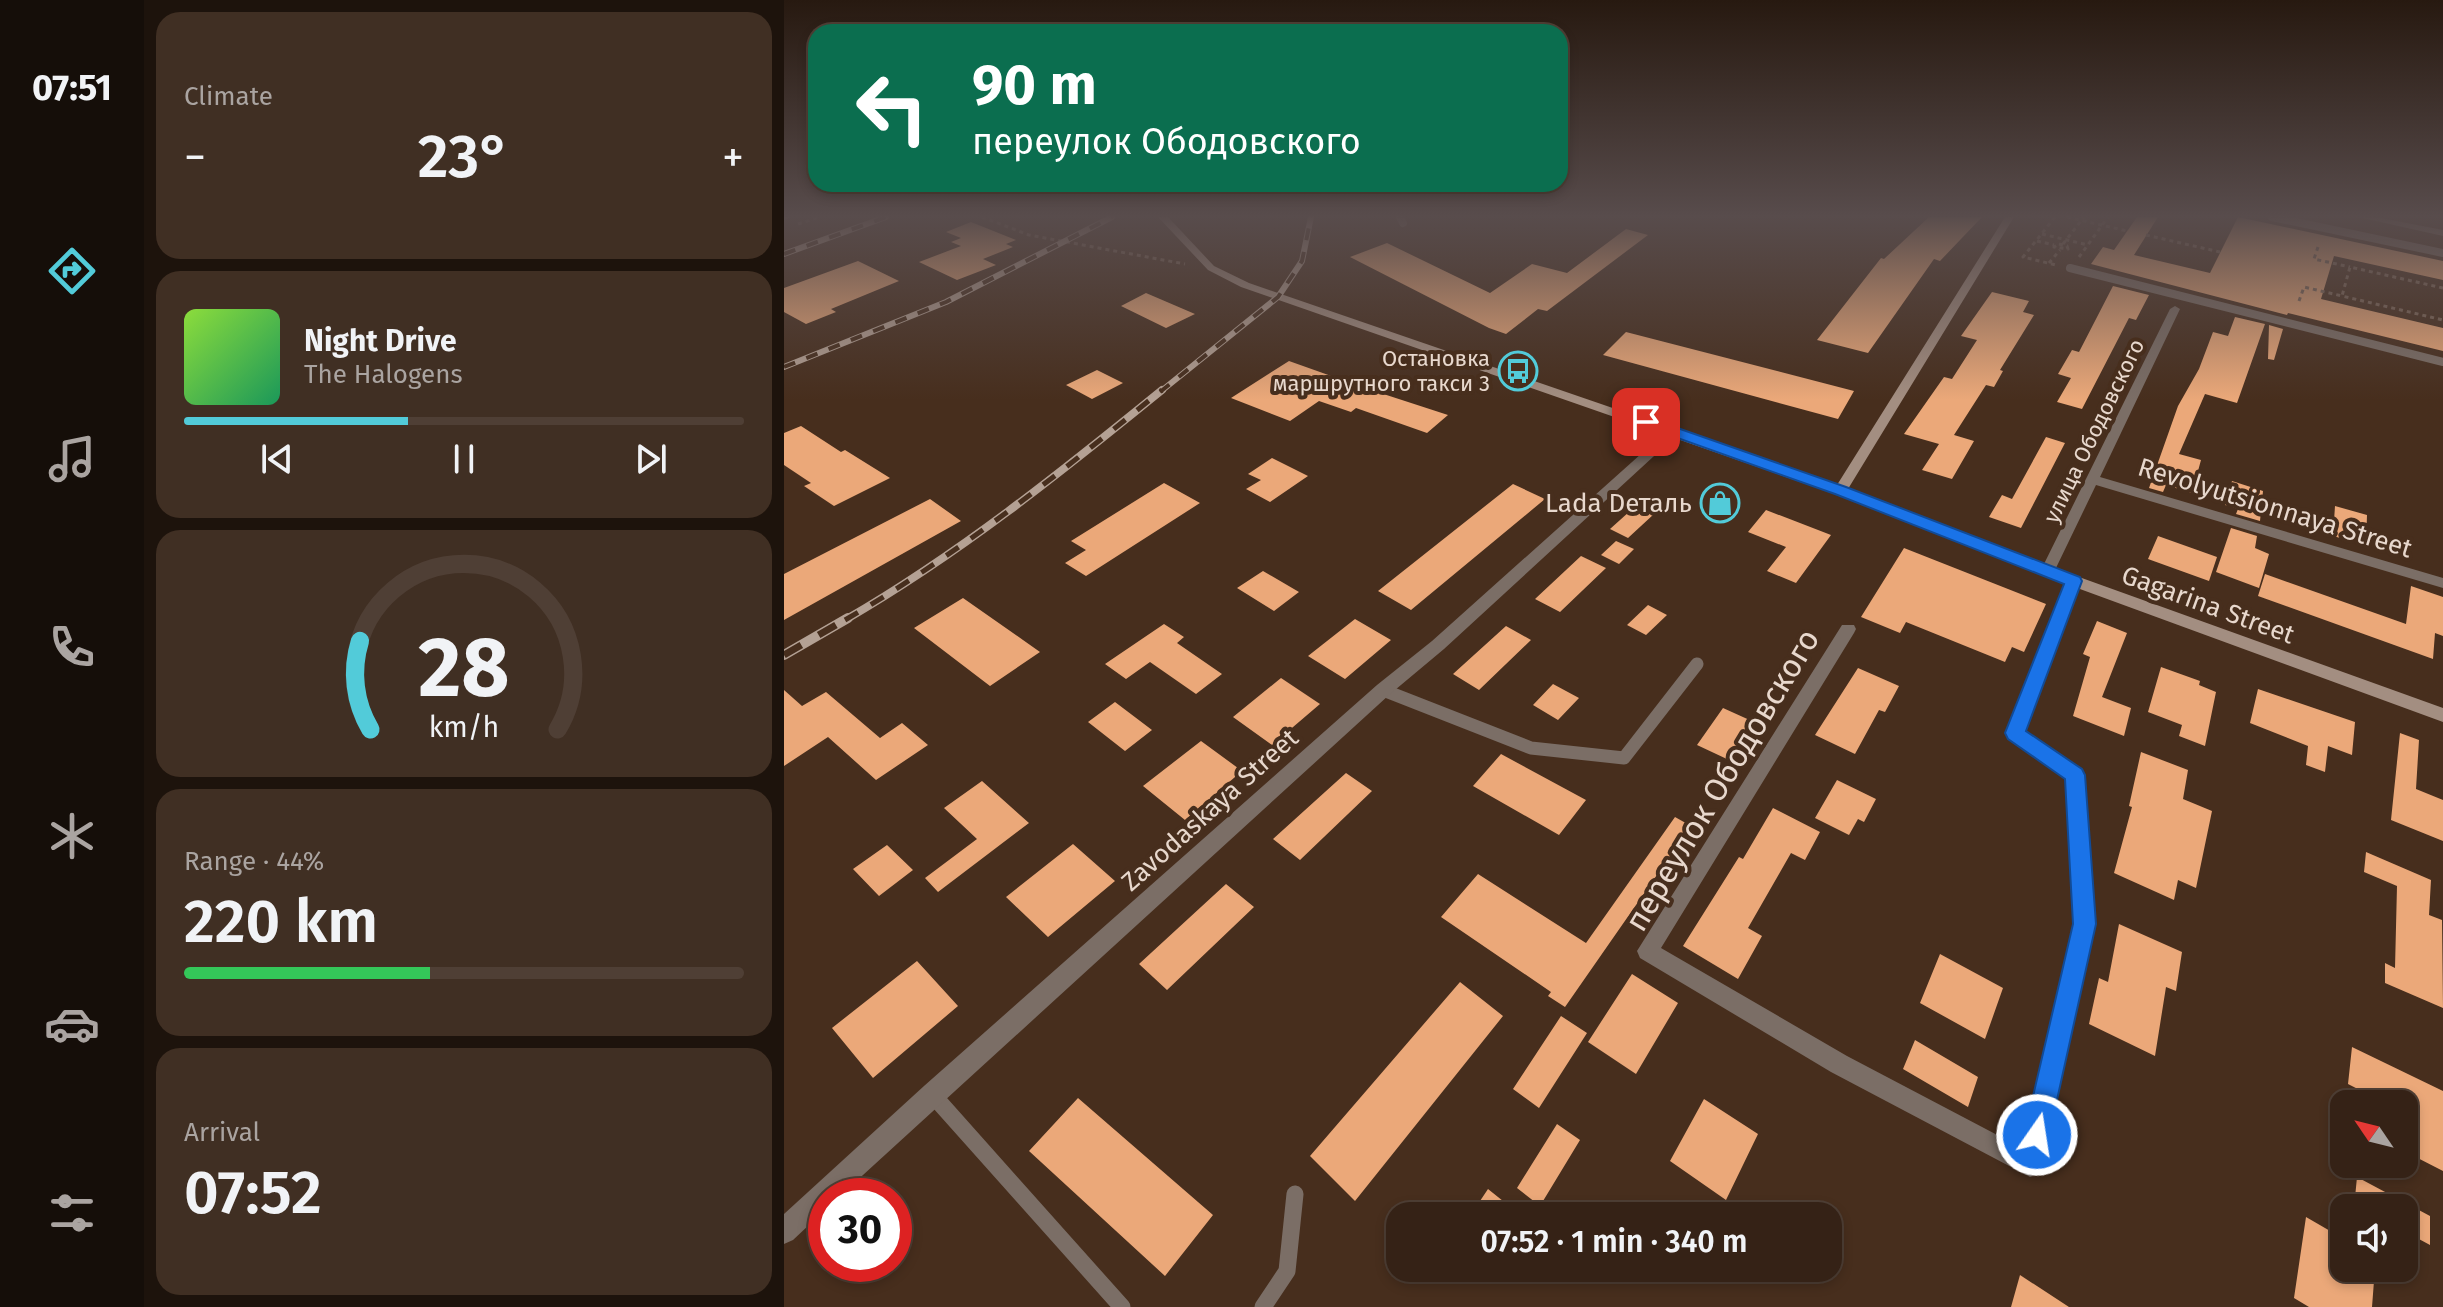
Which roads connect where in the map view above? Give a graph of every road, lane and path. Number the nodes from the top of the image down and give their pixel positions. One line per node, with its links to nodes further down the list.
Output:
1 (1233, 278): 12 (main road, Gagarina Street)
2 (1975, 278): 14 (main road)
3 (2110, 278): 11 (lane)
4 (2347, 278): 7 (path)
5 (2399, 278): 6 (path)
6 (2443, 288)
7 (2342, 296): 8 (path); 10 (path)
8 (2299, 301)
9 (2175, 309): 13 (street, улица Ободовского)
10 (2443, 320)
11 (2443, 362)
12 (1674, 431): 14 (main road, Gagarina Street); 20 (street, Zavodaskaya Street)
13 (2094, 480): 15 (street, улица Ободовского); 17 (street, Revolyutsionnaya Street)
14 (1840, 491): 15 (main road, Gagarina Street)
15 (2048, 570): 16 (main road, Gagarina Street)
16 (2074, 581): 18 (street, переулок Ободовского); 21 (main road, Gagarina Street)
17 (2443, 583)
18 (1848, 629)
19 (1697, 664): 20 (lane)
20 (1383, 690): 22 (street, Zavodaskaya Street)
21 (2443, 715)
22 (932, 1094): 24 (street, Zavodaskaya Street); 25 (lane)
23 (1295, 1194): 26 (lane)
24 (784, 1231)
25 (1122, 1307)
26 (1263, 1307)

